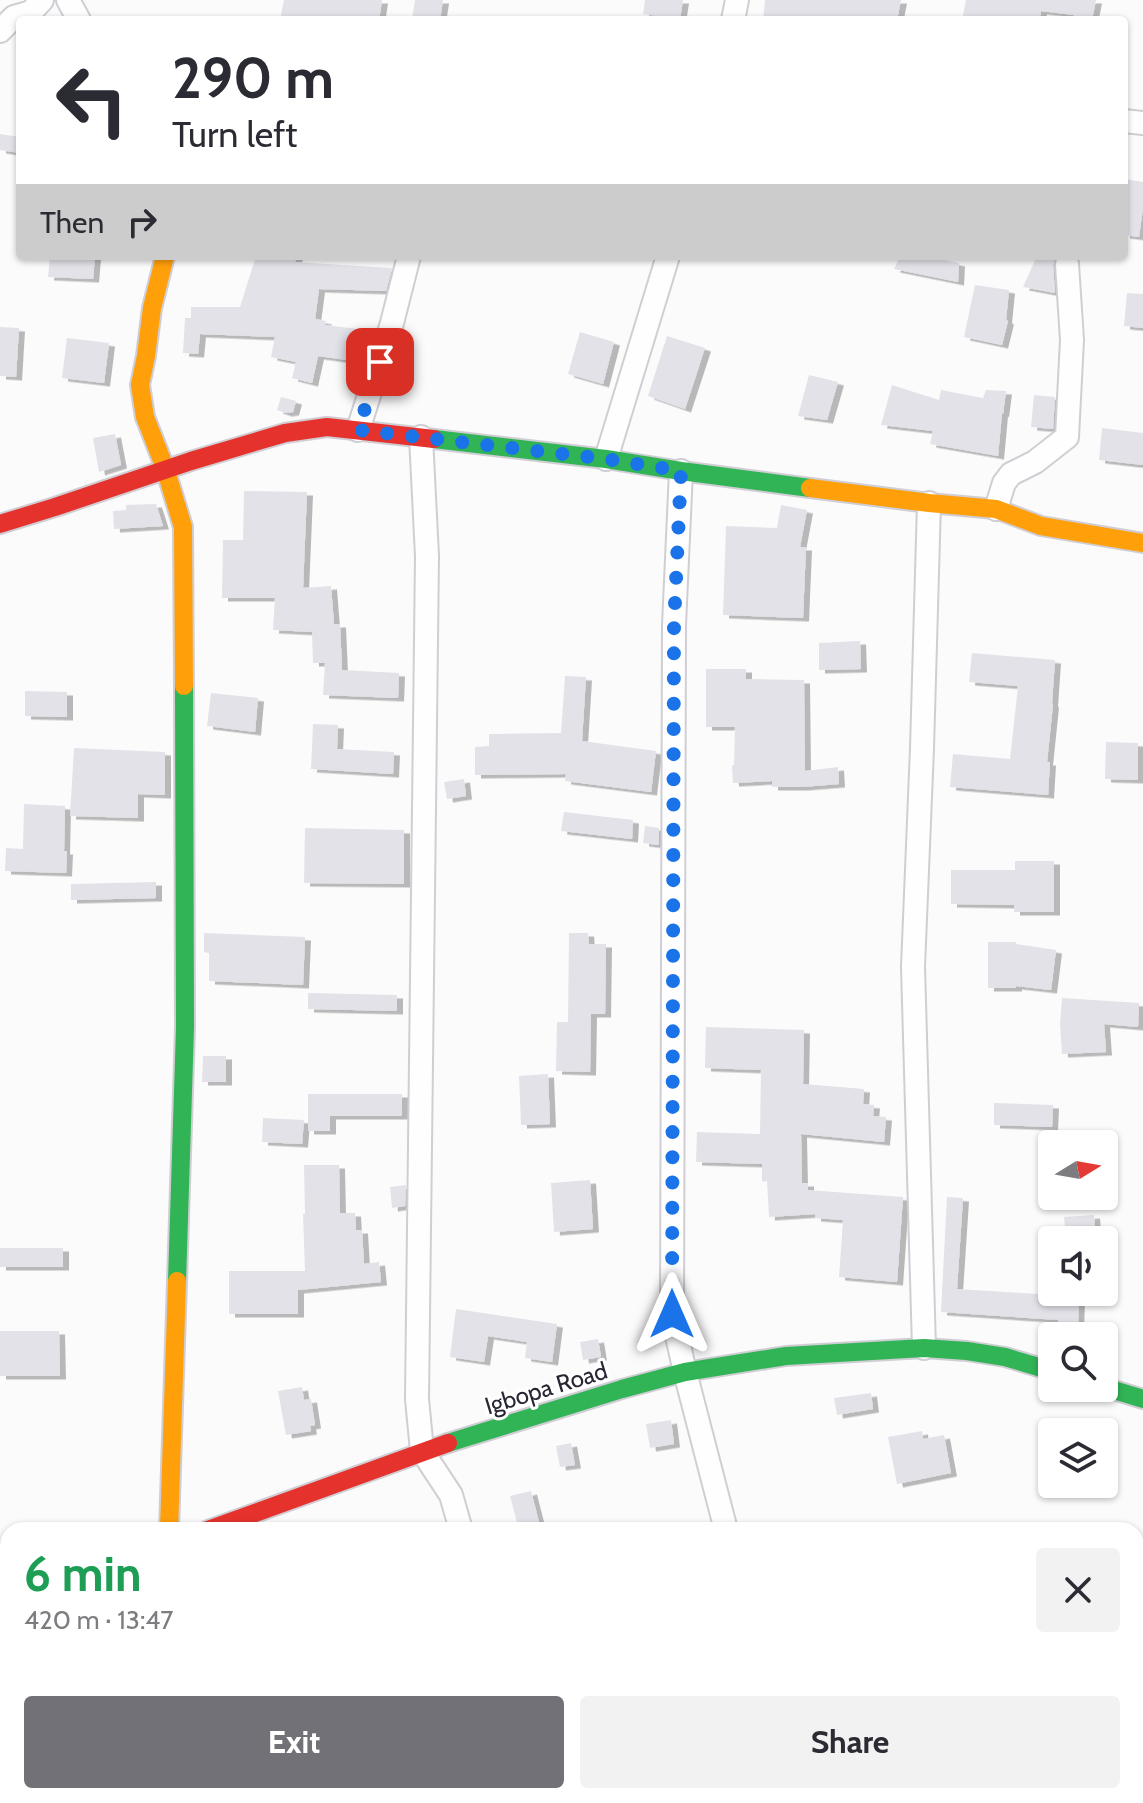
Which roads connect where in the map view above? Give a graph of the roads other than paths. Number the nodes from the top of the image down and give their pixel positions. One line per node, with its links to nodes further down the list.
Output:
1 (42, 0): 3 (street)
2 (16, 16): 4 (street)
3 (17, 16)
4 (0, 31)
5 (164, 260): 12 (street)
6 (408, 260): 9 (street)
7 (667, 260): 11 (street)
8 (1067, 264): 15 (street)
9 (358, 430): 10 (street); 12 (street)
10 (421, 437): 11 (street); 23 (street)
11 (606, 459): 13 (street)
12 (165, 468): 16 (street); 24 (street)
13 (681, 471): 14 (street); 20 (street)
14 (929, 503): 15 (street); 18 (street)
15 (996, 509): 17 (street)
16 (0, 524)
17 (1143, 543)
18 (924, 1348): 19 (street, Igbopa Road); 20 (street, Igbopa Road)
19 (1038, 1367)
20 (685, 1372): 23 (street, Igbopa Road); 27 (street)
21 (1118, 1390): 22 (street)
22 (1142, 1394)
23 (422, 1451): 25 (street, Igbopa Road); 26 (street)
24 (169, 1522)
25 (230, 1522)
26 (459, 1522)
27 (724, 1522)

